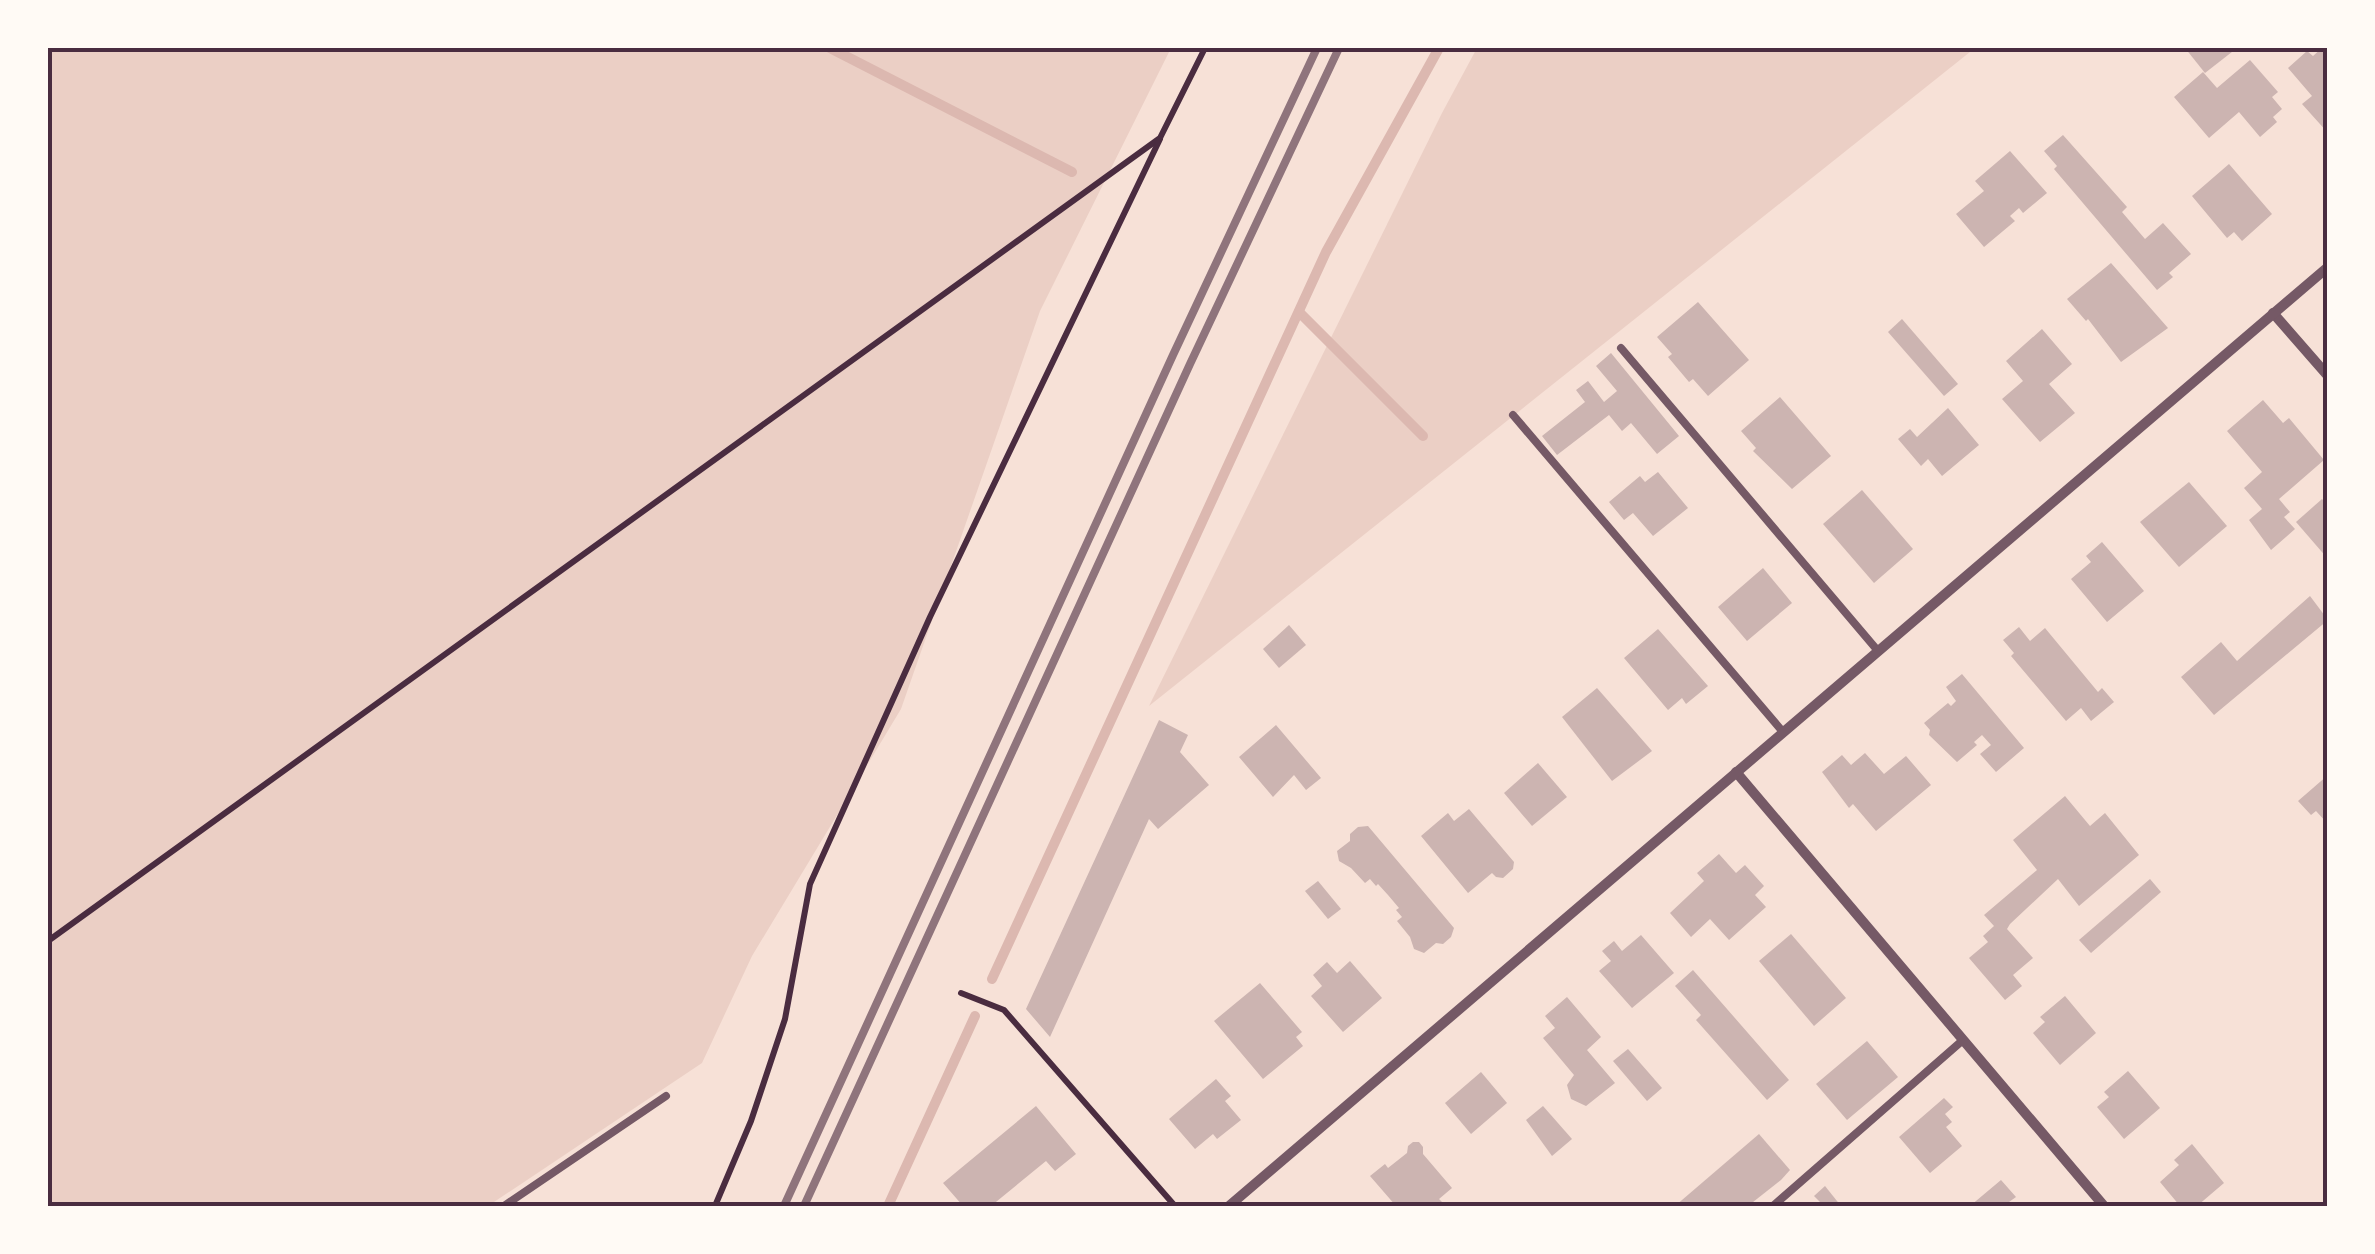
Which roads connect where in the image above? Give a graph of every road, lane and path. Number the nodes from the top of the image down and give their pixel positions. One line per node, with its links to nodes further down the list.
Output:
1 (1205, 48): 2 (path)
2 (1160, 138): 11 (path); 16 (path)
3 (2328, 267): 4 (street)
4 (2273, 313): 6 (street); 8 (street)
5 (1621, 348): 8 (lane)
6 (2328, 376)
7 (1513, 415): 9 (lane)
8 (1878, 651): 9 (street)
9 (1783, 732): 10 (street)
10 (1736, 772): 13 (street); 18 (street)
11 (48, 942)
12 (961, 993): 17 (path)
13 (1963, 1040): 19 (lane); 20 (street)
14 (666, 1096): 15 (lane)
15 (504, 1206)
16 (715, 1206)
17 (1175, 1206)
18 (1230, 1206)
19 (1773, 1206)
20 (2104, 1206)

